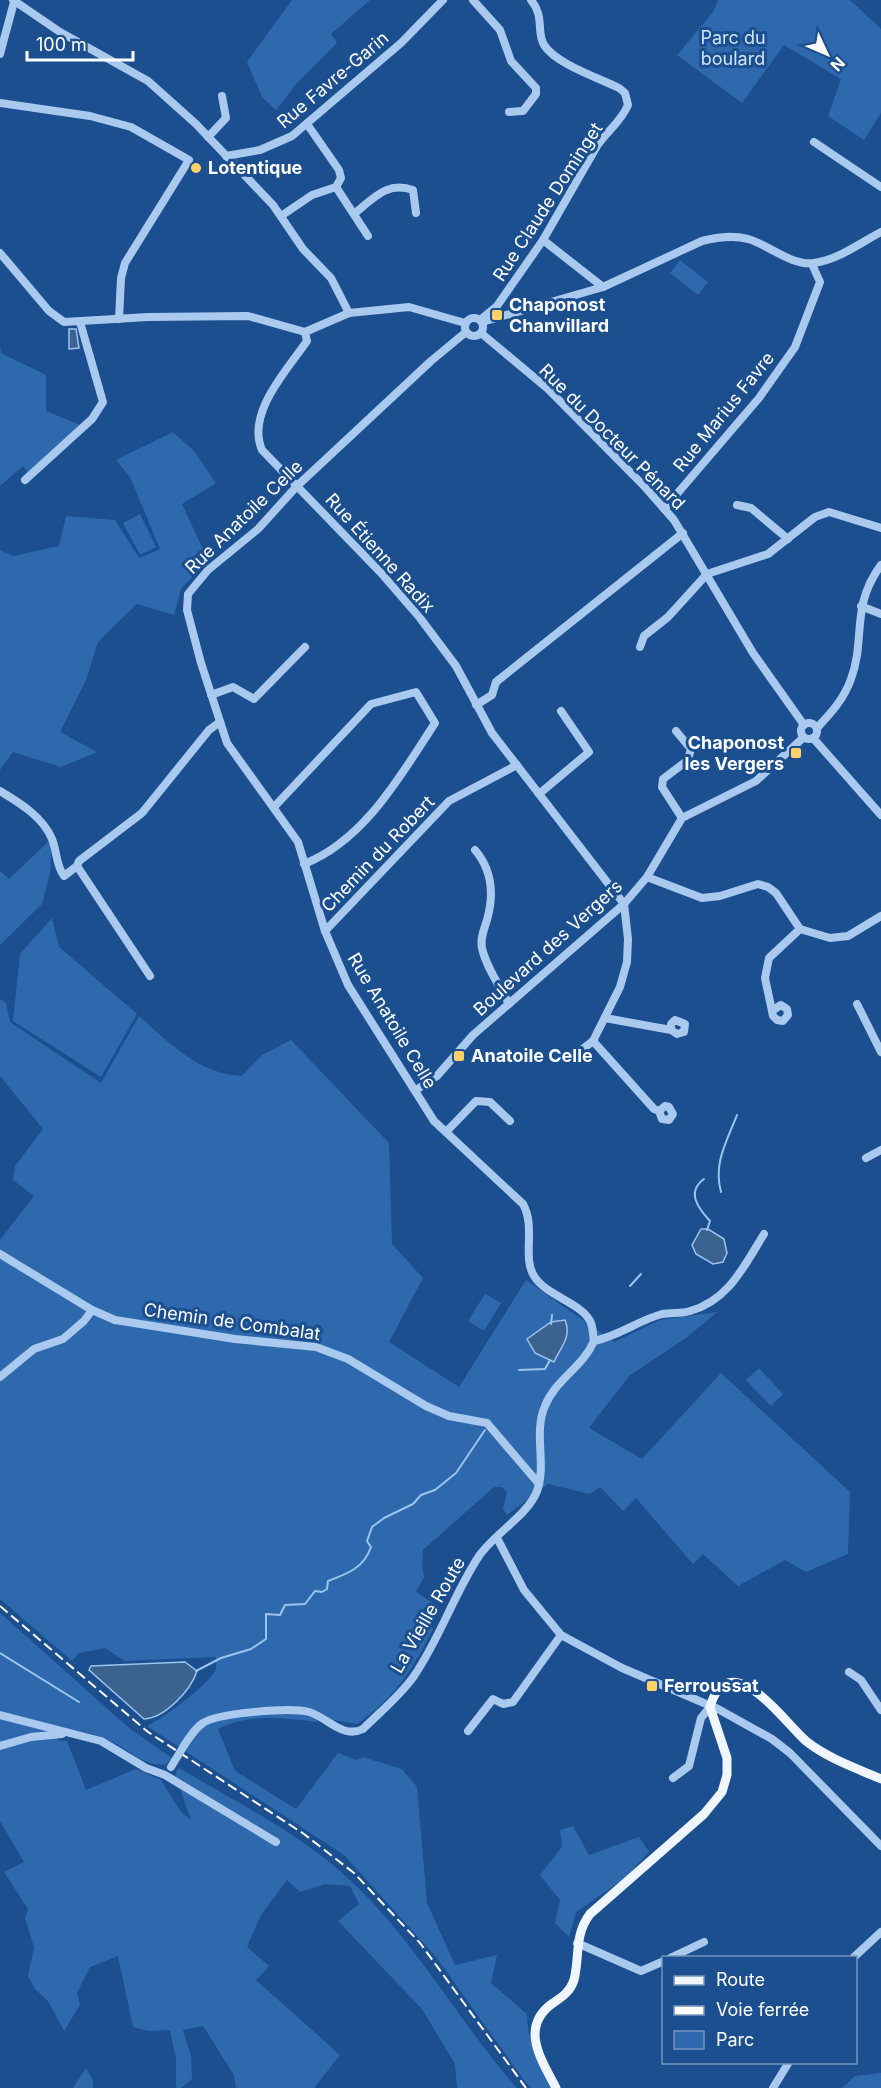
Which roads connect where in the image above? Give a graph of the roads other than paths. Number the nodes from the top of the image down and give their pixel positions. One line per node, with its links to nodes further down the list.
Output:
1 (443, 0): 9 (street, Rue Favre-Garin)
2 (473, 0): 8 (street)
3 (531, 0): 20 (street, Rue Claude Dominget)
4 (14, 1): 5 (street); 10 (street)
5 (0, 54)
6 (222, 96): 10 (street)
7 (0, 103): 25 (street)
8 (509, 112)
9 (307, 124): 12 (street, Rue Favre-Garin); 13 (street)
10 (208, 137): 12 (street)
11 (814, 142): 14 (street)
12 (226, 156): 17 (street)
13 (336, 187): 15 (street); 17 (street)
14 (881, 187)
15 (355, 213): 16 (street); 19 (street)
16 (416, 213)
17 (281, 216): 24 (street)
18 (881, 232): 22 (street)
19 (368, 236)
20 (543, 240): 23 (street); 26 (street, Rue Claude Dominget)
21 (0, 253): 27 (street)
22 (812, 264): 23 (street); 35 (street, Rue Marius Favre)
23 (603, 288): 26 (street)
24 (349, 313): 28 (street); 29 (street)
25 (119, 319): 27 (street); 29 (street)
26 (481, 321): 28 (street); 31 (street)
27 (80, 322): 32 (street)
28 (465, 323): 30 (street)
29 (305, 332): 33 (street, Rue Étienne Radix)
30 (466, 332): 31 (street); 33 (street, Rue Anatoile Celle)
31 (481, 333): 35 (street, Rue du Docteur Pénard)
32 (25, 480)
33 (297, 486): 45 (street, Rue Anatoile Celle); 46 (street, Rue Étienne Radix)
34 (737, 505): 38 (street)
35 (664, 509): 37 (street, Rue du Docteur Pénard)
36 (881, 528): 38 (street)
37 (683, 533): 40 (street, Rue du Docteur Pénard); 46 (street)
38 (788, 539): 40 (street)
39 (881, 565): 41 (street)
40 (707, 574): 44 (street); 49 (street, Rue du Docteur Pénard)
41 (861, 606): 42 (street); 50 (street)
42 (881, 614)
43 (305, 647): 45 (street)
44 (640, 647)
45 (211, 695): 48 (street, Rue Anatoile Celle)
46 (476, 705): 54 (street, Rue Étienne Radix)
47 (561, 711): 56 (street)
48 (220, 722): 57 (street, Rue Anatoile Celle); 62 (street)
49 (804, 725): 50 (street); 52 (street)
50 (817, 728): 53 (street)
51 (676, 731): 59 (street)
52 (804, 737): 53 (street); 59 (street)
53 (813, 738): 58 (street)
54 (518, 765): 56 (street, Rue Étienne Radix); 67 (street, Chemin du Robert)
55 (0, 791): 62 (street)
56 (539, 794): 64 (street, Rue Étienne Radix)
57 (275, 806): 61 (street, Rue Anatoile Celle); 61 (street)
58 (881, 815)
59 (681, 818): 63 (street, Boulevard des Vergers)
60 (475, 850): 69 (street)
61 (304, 864): 67 (street, Rue Anatoile Celle)
62 (77, 866): 68 (street)
63 (647, 877): 64 (street, Boulevard des Vergers); 66 (street)
64 (624, 904): 69 (street, Boulevard des Vergers); 72 (street)
65 (881, 916): 66 (street)
66 (800, 928): 71 (street)
67 (325, 931): 77 (street, Rue Anatoile Celle)
68 (150, 976)
69 (509, 1004): 77 (street, Boulevard des Vergers)
70 (856, 1004): 75 (street)
71 (773, 1010)
72 (605, 1018): 73 (street); 74 (street)
73 (671, 1030)
74 (593, 1041): 76 (street); 78 (street)
75 (881, 1052)
76 (571, 1058)
77 (416, 1090): 80 (street, Rue Anatoile Celle)
78 (659, 1111)
79 (510, 1121): 80 (street)
80 (446, 1132): 86 (street, Rue Anatoile Celle)
81 (881, 1150): 82 (street)
82 (866, 1158)
83 (764, 1234): 86 (street)
84 (0, 1254): 85 (street, Chemin de Combalat)
85 (92, 1310): 87 (street); 88 (street, Chemin de Combalat)
86 (594, 1341): 88 (street, La Vieille Route)
87 (0, 1377)
88 (539, 1484): 89 (street, La Vieille Route)
89 (497, 1538): 90 (street); 98 (street, La Vieille Route, bridge)
90 (561, 1635): 92 (street); 95 (street)
91 (849, 1672): 93 (street)
92 (710, 1707): 99 (street); 100 (main road); 102 (street); 105 (main road)
93 (881, 1710)
94 (0, 1715): 96 (street)
95 (468, 1731)
96 (67, 1734): 97 (street); 98 (street)
97 (0, 1746)
98 (165, 1775): 101 (street)
99 (673, 1778)
100 (881, 1779)
101 (276, 1842)
102 (881, 1846)
103 (881, 1932): 107 (street)
104 (704, 1942): 106 (street)
105 (577, 1943): 108 (street); 110 (main road)
106 (674, 1956)
107 (855, 1956)
108 (662, 1961)
109 (788, 2064): 111 (street)
110 (556, 2088)
111 (773, 2088)

